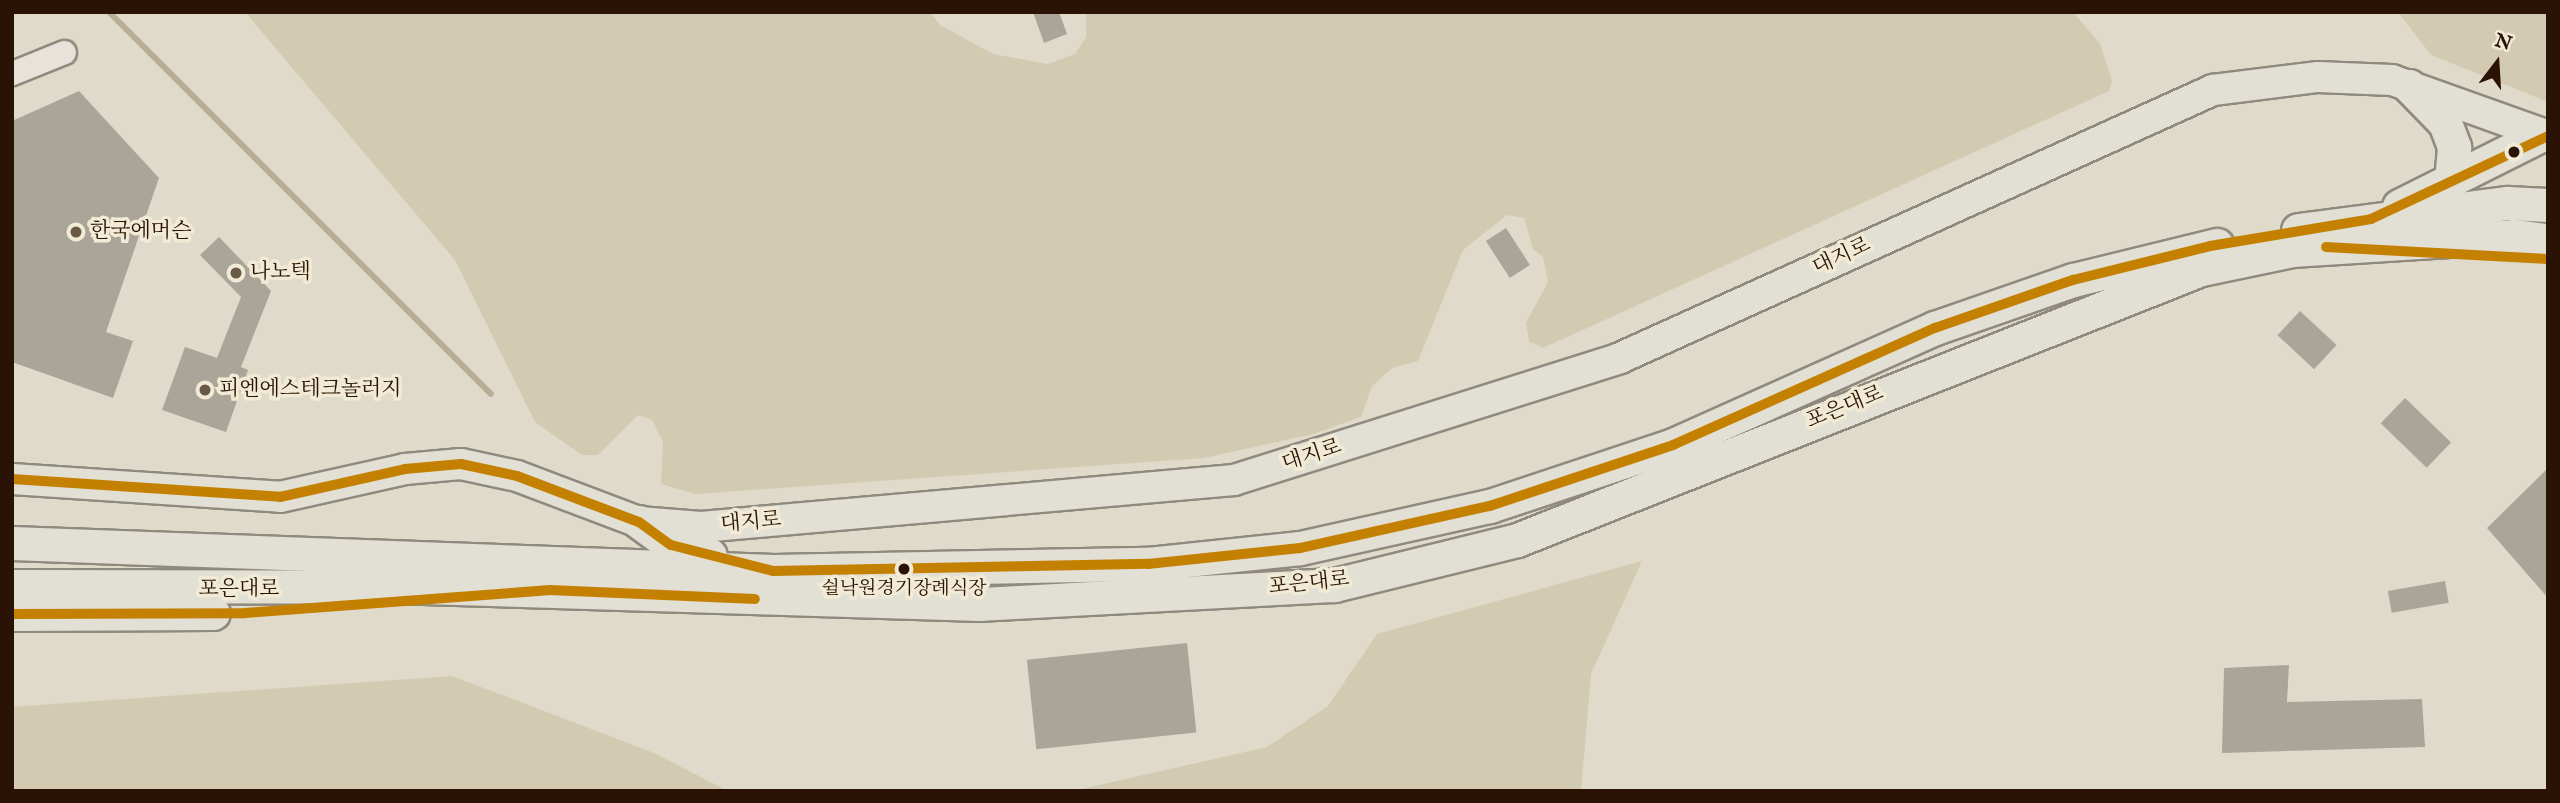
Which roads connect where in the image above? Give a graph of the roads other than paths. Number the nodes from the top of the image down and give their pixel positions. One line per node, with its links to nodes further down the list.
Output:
1 (64, 52): 2 (street)
2 (12, 73)
3 (2409, 86): 4 (main road, 대지로); 5 (highway); 11 (main road, 대지로)
4 (2544, 136): 5 (highway)
5 (2451, 182): 7 (highway)
6 (2548, 205): 7 (highway, 포은대로)
7 (2374, 232): 8 (highway, 포은대로); 9 (highway); 13 (highway, 포은대로); 15 (highway, 포은대로)
8 (2548, 240)
9 (2548, 259)
10 (12, 479): 11 (main road, 대지로)
11 (639, 522): 13 (highway)
12 (12, 543): 13 (highway, 포은대로)
13 (774, 571)
14 (12, 586): 15 (highway, 포은대로)
15 (550, 590): 16 (highway)
16 (12, 614)

